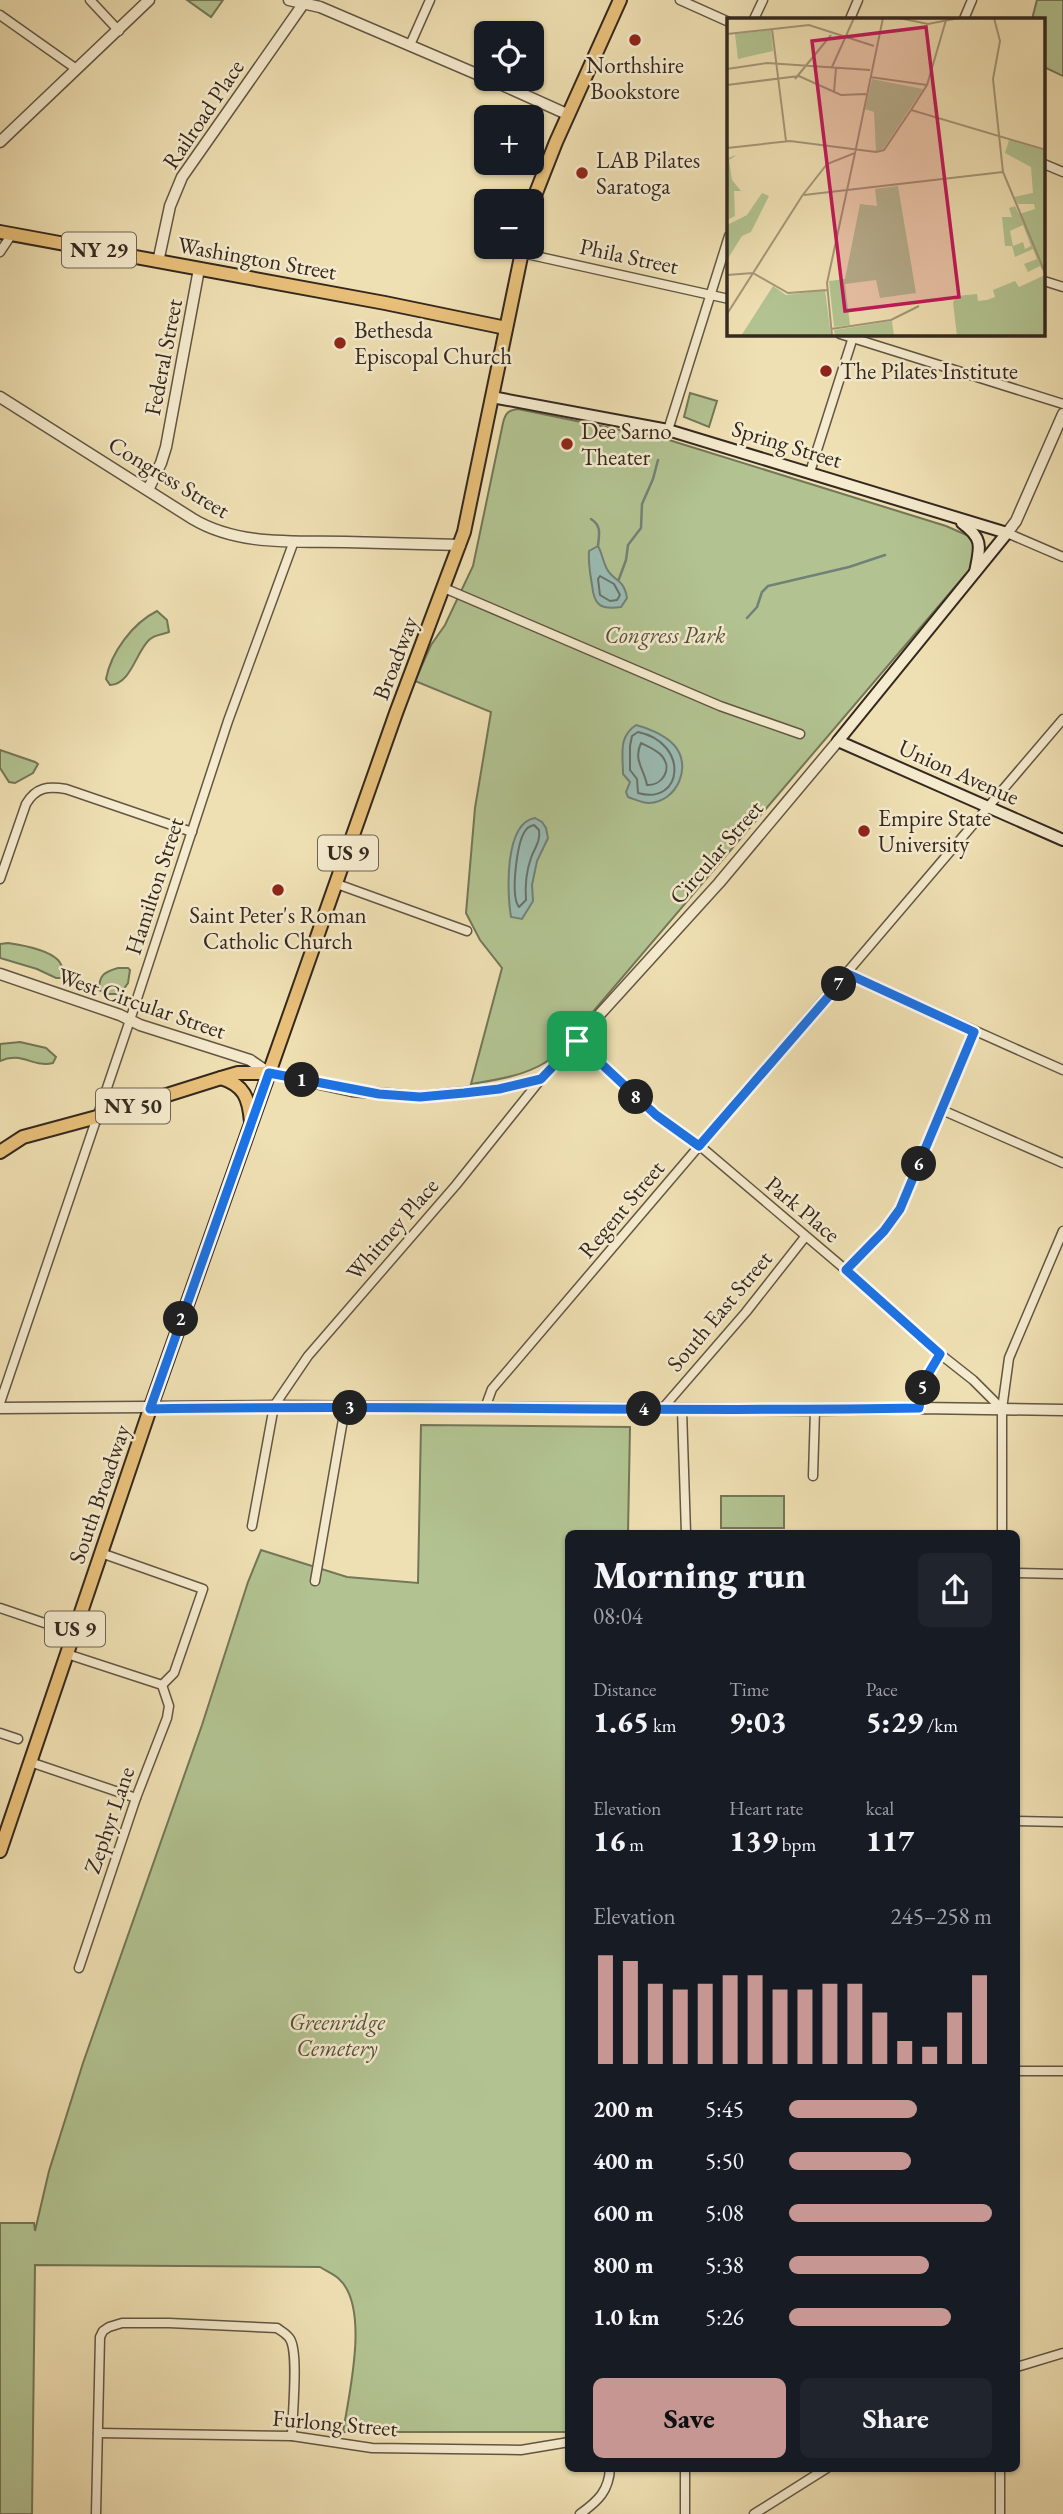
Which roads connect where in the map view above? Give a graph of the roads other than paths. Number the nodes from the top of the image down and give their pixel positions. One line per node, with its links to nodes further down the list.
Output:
1 (90, 0): 16 (street)
2 (149, 0): 16 (street)
3 (289, 0): 10 (street)
4 (430, 0): 17 (street)
5 (620, 0): 21 (main road)
6 (680, 0): 15 (street)
7 (763, 0): 12 (street)
8 (858, 0): 13 (street)
9 (972, 0): 14 (street)
10 (304, 2): 17 (street); 31 (street, Railroad Place)
11 (0, 15): 18 (street)
12 (754, 18)
13 (850, 18)
14 (964, 18)
15 (727, 21)
16 (119, 31): 18 (street)
17 (410, 45): 19 (street)
18 (75, 68): 22 (street)
19 (474, 72)
20 (516, 91): 21 (street)
21 (569, 115): 25 (main road)
22 (0, 142)
23 (1046, 165): 24 (street)
24 (1063, 172)
25 (538, 189)
26 (6, 233): 28 (street); 31 (main road, Washington Street / NY 29)
27 (727, 242): 35 (street)
28 (0, 252)
29 (544, 255): 35 (street, Phila Street)
30 (520, 259): 37 (main road, Broadway / US 9)
31 (158, 262): 32 (main road, Washington Street / NY 29)
32 (199, 269): 37 (main road, Washington Street / NY 29); 45 (street, Federal Street)
33 (1046, 282): 34 (street)
34 (1063, 287)
35 (711, 294): 36 (street, Phila Street); 43 (street)
36 (727, 298)
37 (506, 328): 40 (main road, Broadway / US 9)
38 (854, 336): 41 (street); 44 (street)
39 (0, 397): 45 (street, Congress Street)
40 (492, 397): 43 (main road, Spring Street); 49 (main road, Broadway / US 9)
41 (1063, 404)
42 (1063, 414): 47 (street, Circular Street)
43 (668, 430): 44 (main road, Spring Street)
44 (810, 472): 46 (main road, Spring Street)
45 (148, 490): 48 (street, Congress Street)
46 (954, 517): 47 (main road, Spring Street); 51 (main road)
47 (1007, 533): 50 (street, Spring Street); 51 (main road, Circular Street)
48 (294, 541): 49 (street, Congress Street); 57 (street, Hamilton Street)
49 (460, 545): 52 (main road, Broadway / US 9)
50 (1063, 557)
51 (975, 574): 55 (main road, Circular Street)
52 (444, 587): 54 (street); 60 (main road, Broadway / US 9)
53 (1063, 719): 56 (street, Regent Street)
54 (800, 734)
55 (838, 741): 56 (main road, Union Avenue); 66 (street, Circular Street)
56 (988, 808): 58 (main road, Union Avenue); 63 (street, Regent Street)
57 (192, 832): 59 (street); 64 (street, Hamilton Street)
58 (1063, 841)
59 (0, 879)
60 (337, 884): 61 (street); 68 (main road, Broadway / US 9)
61 (467, 930)
62 (0, 974): 64 (street, West Circular Street)
63 (848, 974): 65 (street); 74 (street, Regent Street)
64 (131, 1020): 68 (street, West Circular Street); 72 (street, Hamilton Street)
65 (974, 1032): 67 (street); 71 (street)
66 (577, 1041): 70 (street, Circular Street); 74 (street, Park Place)
67 (1063, 1070)
68 (269, 1073): 69 (main road, NY 50); 70 (street); 73 (main road, South Broadway / US 9)
69 (220, 1078): 72 (main road, NY 50); 73 (main road)
70 (541, 1079): 82 (street, Whitney Place)
71 (942, 1110): 76 (street); 79 (street)
72 (97, 1117): 75 (main road, NY 50); 81 (street, Hamilton Street)
73 (251, 1122): 86 (main road, South Broadway / US 9)
74 (699, 1146): 78 (street, Park Place); 84 (street, Regent Street)
75 (0, 1152)
76 (1063, 1163)
77 (1063, 1231): 88 (street)
78 (805, 1237): 79 (street, Park Place); 87 (street, South East Street)
79 (846, 1270): 80 (street, Park Place)
80 (940, 1354): 85 (street); 88 (street, Park Place)
81 (0, 1406): 86 (street)
82 (274, 1406): 83 (street); 86 (street); 93 (street)
83 (345, 1408): 84 (street); 99 (street)
84 (485, 1408): 87 (street)
85 (919, 1408): 88 (street); 90 (street)
86 (150, 1409): 96 (main road, South Broadway / US 9)
87 (662, 1409): 89 (street)
88 (1002, 1409): 91 (street); 95 (street)
89 (682, 1410): 90 (street); 94 (street)
90 (815, 1410): 92 (street)
91 (1063, 1410)
92 (813, 1476)
93 (251, 1526)
94 (686, 1530)
95 (1002, 1530)
96 (101, 1553): 101 (main road, South Broadway / US 9); 103 (street)
97 (1020, 1573): 98 (street)
98 (1063, 1574)
99 (315, 1581)
100 (0, 1608): 101 (street)
101 (74, 1633): 102 (main road, South Broadway / US 9)
102 (67, 1654): 103 (street); 106 (main road, South Broadway / US 9)
103 (162, 1685): 107 (street, Zephyr Lane)
104 (0, 1733): 105 (street)
105 (18, 1739)
106 (30, 1762): 107 (street); 110 (main road, South Broadway / US 9)
107 (135, 1798): 111 (street, Zephyr Lane)
108 (1020, 1821): 109 (street)
109 (1063, 1822)
110 (0, 1850)
111 (79, 1968)
112 (1020, 2070): 113 (street)
113 (1063, 2071)
114 (1063, 2353): 115 (street)
115 (1020, 2366)
116 (98, 2433): 117 (street, Furlong Street); 117 (street); 123 (street)
117 (292, 2436): 118 (street, Furlong Street)
118 (565, 2443)
119 (609, 2472): 124 (street)
120 (685, 2472): 125 (street)
121 (821, 2472): 126 (street)
122 (1000, 2472): 127 (street)
123 (96, 2514)
124 (580, 2514)
125 (685, 2514)
126 (754, 2514)
127 (1000, 2514)

